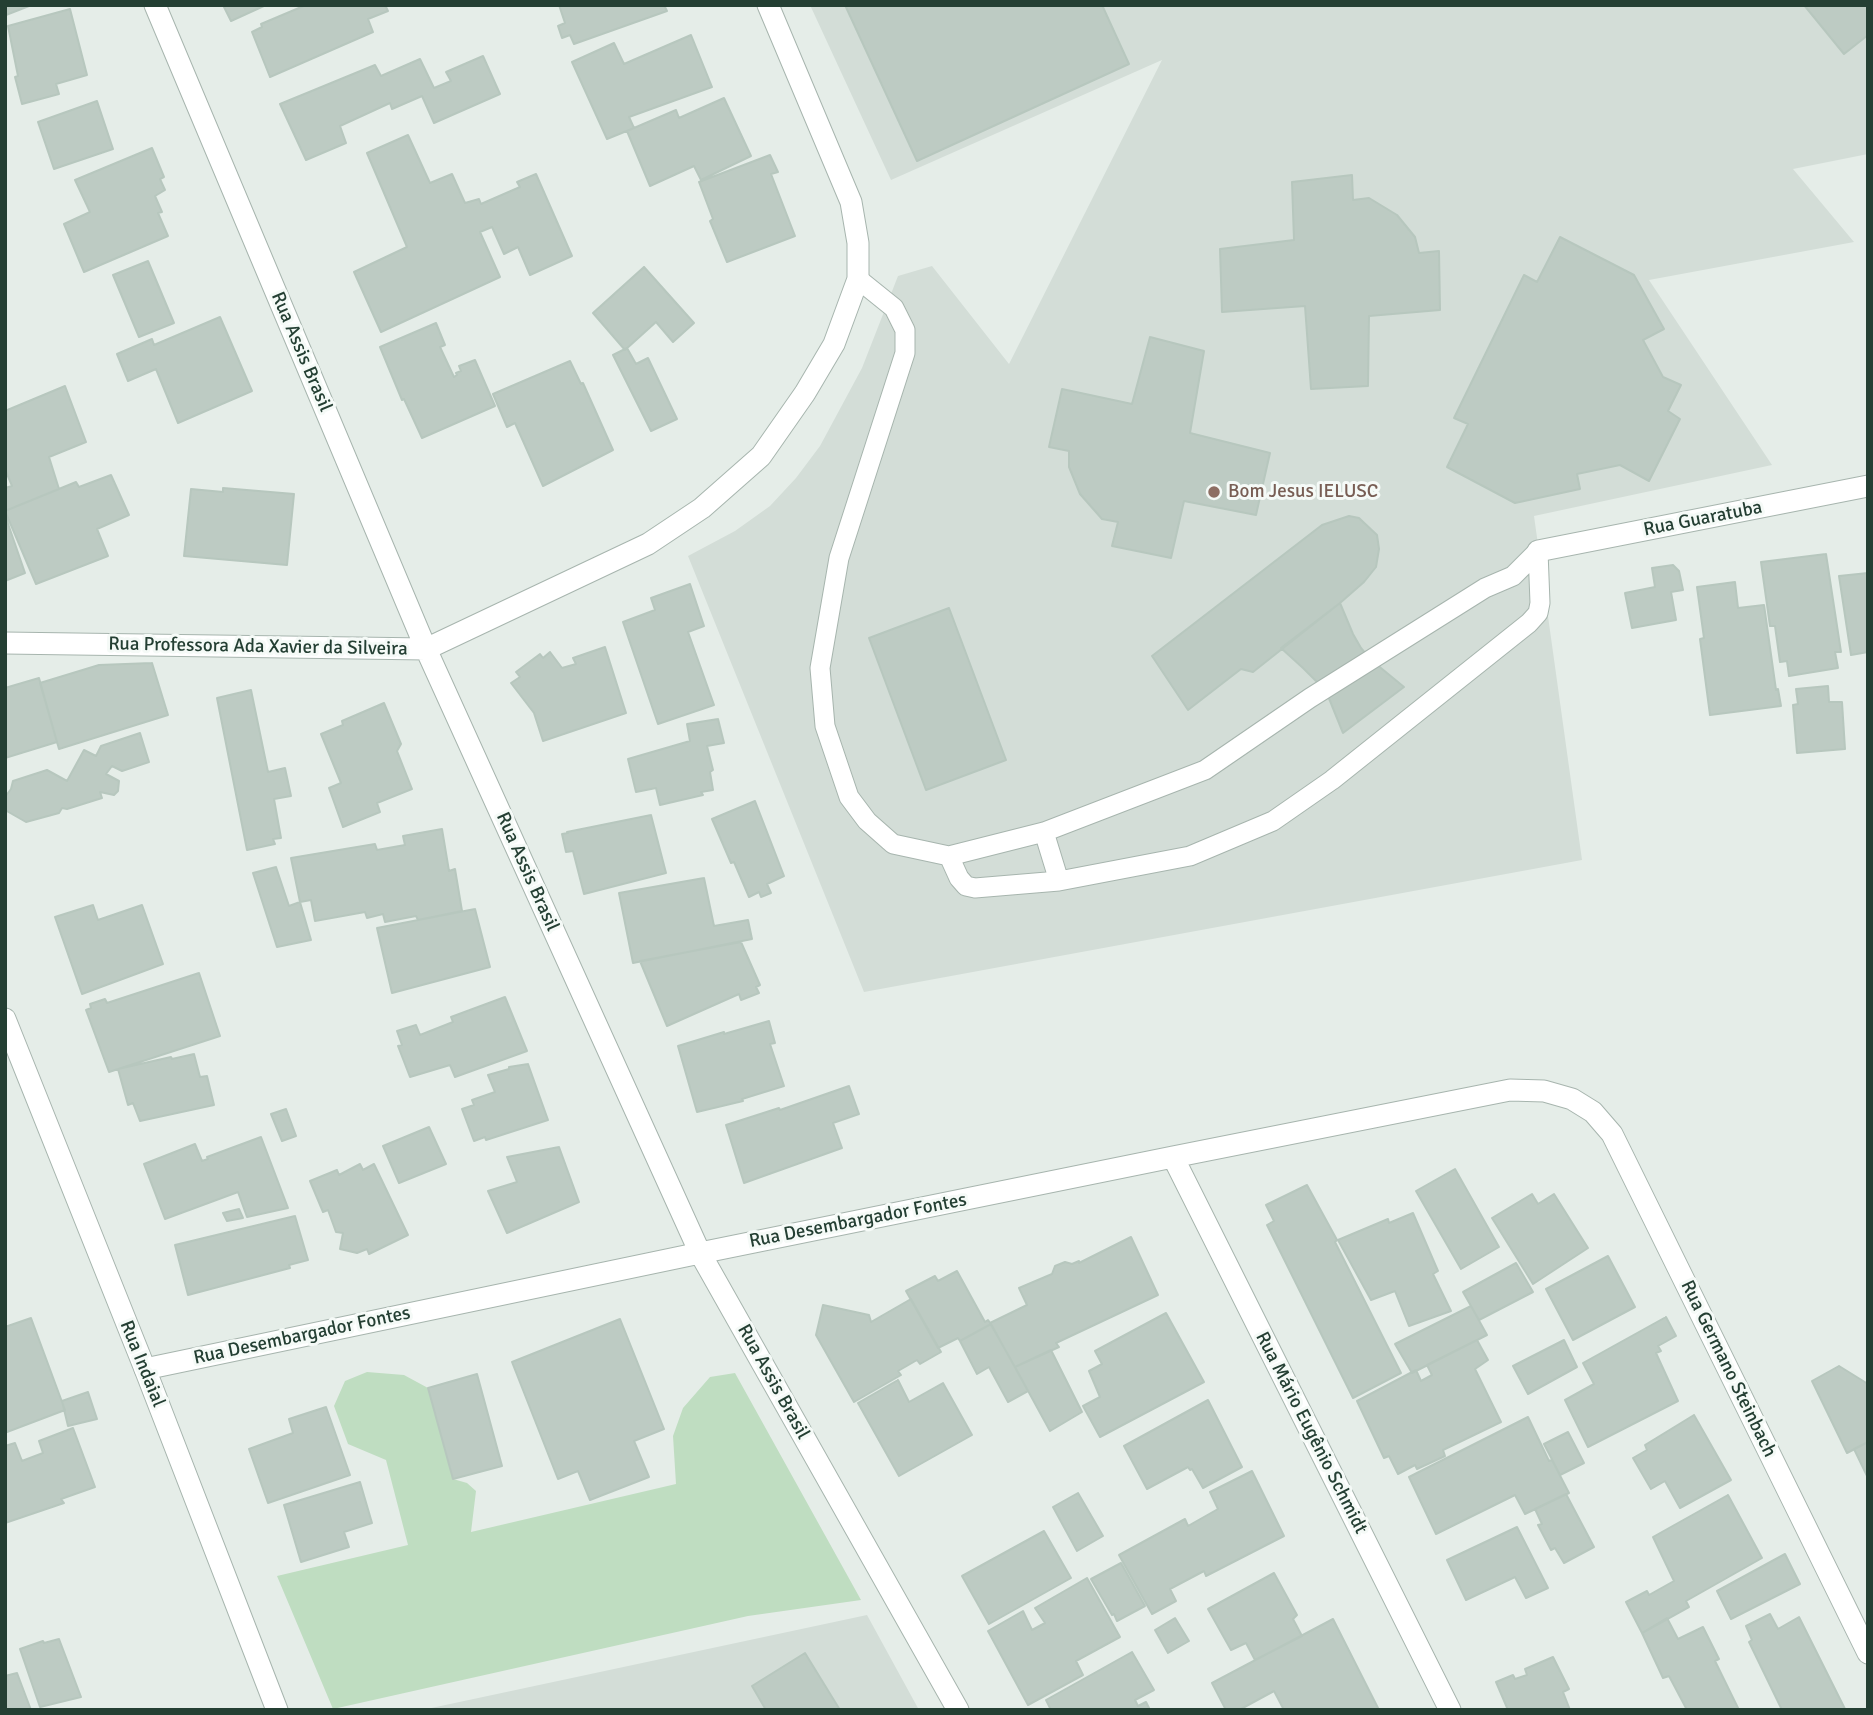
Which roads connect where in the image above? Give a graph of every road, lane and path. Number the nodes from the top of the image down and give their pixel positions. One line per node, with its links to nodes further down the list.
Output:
1 (155, 5): 7 (street, Rua Assis Brasil)
2 (768, 5): 3 (street, Rua Professora Ada Xavier da Silveira)
3 (858, 279): 7 (street, Rua Professora Ada Xavier da Silveira); 9 (lane)
4 (1868, 486): 5 (street, Rua Guaratuba)
5 (1538, 551): 8 (lane); 10 (lane)
6 (5, 643): 7 (street, Rua Professora Ada Xavier da Silveira)
7 (426, 649): 14 (street, Rua Assis Brasil)
8 (1044, 832): 9 (lane); 10 (lane)
9 (949, 856): 10 (lane)
10 (1059, 881)
11 (5, 1019): 15 (street, Rua Indaial)
12 (1572, 1099): 13 (street, Rua Desembargador Fontes); 16 (street, Rua Germano Steinbach)
13 (1173, 1157): 14 (street, Rua Desembargador Fontes); 19 (street, Rua Mário Eugênio Schmidt)
14 (700, 1253): 15 (street, Rua Desembargador Fontes); 18 (street, Rua Assis Brasil)
15 (145, 1369): 17 (street, Rua Indaial)
16 (1868, 1653)
17 (276, 1710)
18 (958, 1710)
19 (1450, 1710)

